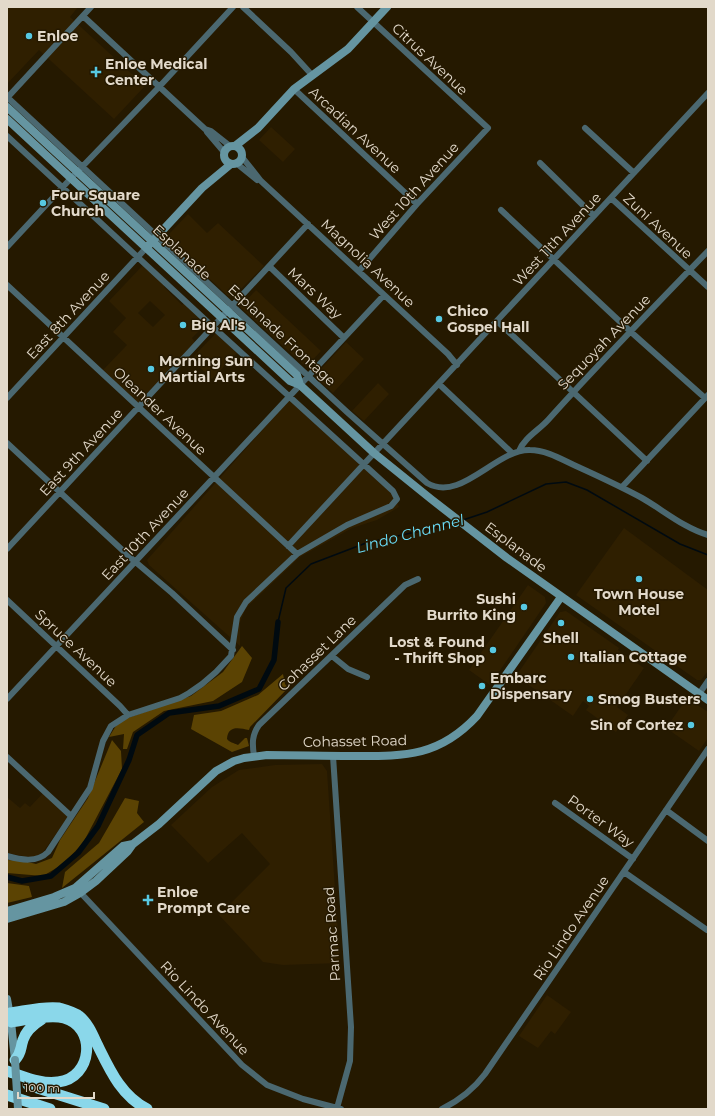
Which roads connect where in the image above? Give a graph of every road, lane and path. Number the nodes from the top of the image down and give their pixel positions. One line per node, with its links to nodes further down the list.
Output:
1 (91, 7): 6 (street)
2 (233, 7): 9 (street)
3 (243, 7): 8 (street, Arcadian Avenue)
4 (357, 7): 7 (street, Citrus Avenue)
5 (387, 7): 7 (main road)
6 (83, 16): 9 (street, Magnolia Avenue); 12 (street)
7 (373, 22): 8 (main road); 15 (street, Citrus Avenue)
8 (312, 75): 10 (main road)
9 (159, 87): 18 (street, Magnolia Avenue); 20 (street)
10 (294, 89): 18 (main road); 24 (street, Arcadian Avenue)
11 (708, 93): 21 (street, West 11th Avenue)
12 (7, 97): 20 (street, Esplanade Frontage)
13 (7, 107): 20 (main road, Esplanade)
14 (7, 119): 20 (main road, Esplanade)
15 (488, 128): 24 (street, West 10th Avenue)
16 (585, 128): 21 (street)
17 (7, 136): 22 (street)
18 (233, 155): 27 (street, Magnolia Avenue); 28 (main road)
19 (540, 163): 26 (street)
20 (77, 172): 22 (street); 28 (street, Esplanade Frontage); 29 (main road, Esplanade)
21 (634, 173): 23 (street, West 11th Avenue)
22 (63, 187): 30 (street); 32 (street)
23 (611, 198): 26 (street, West 11th Avenue); 36 (street, Zuni Avenue)
24 (417, 204): 35 (street, West 10th Avenue)
25 (501, 210): 33 (street)
26 (594, 216): 33 (street, West 11th Avenue)
27 (308, 224): 34 (street, East 9th Avenue); 35 (street, Magnolia Avenue)
28 (158, 235): 29 (main road); 40 (street, Esplanade Frontage)
29 (149, 245): 32 (street, East 8th Avenue); 40 (main road, Esplanade)
30 (7, 247)
31 (708, 251): 36 (street, Sequoyah Avenue)
32 (138, 256): 42 (street); 44 (street, East 8th Avenue)
33 (554, 260): 41 (street, West 11th Avenue); 43 (street)
34 (269, 266): 40 (street, East 9th Avenue); 45 (street, Mars Way)
35 (359, 271): 39 (street, Magnolia Avenue)
36 (689, 271): 38 (street, Zuni Avenue); 43 (street, Sequoyah Avenue)
37 (7, 285): 44 (street, Oleander Avenue)
38 (708, 288)
39 (384, 295): 45 (street); 46 (street, Magnolia Avenue)
40 (227, 312): 42 (street, East 9th Avenue); 47 (street, Esplanade Frontage); 49 (main road, Esplanade)
41 (497, 321): 46 (street, West 11th Avenue); 50 (street)
42 (213, 327): 51 (street); 54 (street, East 9th Avenue)
43 (631, 332): 50 (street, Sequoyah Avenue); 52 (street)
44 (63, 337): 53 (street, East 8th Avenue); 54 (street, Oleander Avenue)
45 (344, 338): 47 (street)
46 (457, 365): 48 (street, West 11th Avenue)
47 (309, 376): 49 (street); 56 (street, Esplanade Frontage)
48 (440, 384): 56 (street, West 11th Avenue); 59 (street)
49 (300, 385): 51 (street, East 10th Avenue); 58 (main road, Esplanade)
50 (573, 392): 57 (street, Sequoyah Avenue); 60 (street)
51 (289, 397): 61 (street); 62 (street, East 10th Avenue)
52 (706, 397): 60 (street)
53 (7, 398)
54 (138, 408): 62 (street, Oleander Avenue); 64 (street, East 9th Avenue)
55 (7, 443): 64 (street)
56 (383, 444): 58 (street, West 11th Avenue); 59 (street, Esplanade Frontage)
57 (519, 451): 59 (street, Esplanade Frontage); 63 (street, Esplanade Frontage)
58 (374, 453): 61 (street, West 11th Avenue); 71 (main road, Esplanade)
59 (512, 453)
60 (647, 461): 63 (street)
61 (364, 465): 66 (street, West 11th Avenue); 68 (street)
62 (214, 477): 66 (street, Oleander Avenue); 69 (street, East 10th Avenue)
63 (622, 487): 65 (street, Esplanade Frontage)
64 (60, 492): 67 (street, East 9th Avenue); 69 (street)
65 (708, 535)
66 (288, 546): 68 (street, Oleander Avenue)
67 (7, 550)
68 (297, 554): 74 (street)
69 (136, 562): 73 (street, East 10th Avenue); 74 (street)
70 (418, 579): 75 (street, Cohasset Lane)
71 (561, 597): 78 (main road, Esplanade); 84 (main road, Cohasset Road)
72 (7, 600): 73 (street, Spruce Avenue)
73 (57, 646): 79 (street, East 10th Avenue); 81 (street, Spruce Avenue)
74 (233, 650): 81 (street)
75 (332, 656): 76 (street); 83 (street, Cohasset Lane)
76 (367, 677)
77 (708, 681): 78 (street)
78 (699, 694): 80 (main road, Esplanade)
79 (7, 699)
80 (708, 700)
81 (128, 715): 88 (street)
82 (708, 749): 87 (street, Rio Lindo Avenue)
83 (254, 756): 84 (main road, Cohasset Road); 93 (main road, Cohasset Road)
84 (333, 756): 107 (street, Parmac Road)
85 (7, 757): 88 (street)
86 (555, 803): 91 (street, Porter Way)
87 (666, 810): 89 (street); 91 (street, Rio Lindo Avenue)
88 (71, 816): 90 (street)
89 (708, 841)
90 (7, 856)
91 (633, 859): 92 (street, Rio Lindo Avenue)
92 (624, 872): 98 (street); 113 (street, Rio Lindo Avenue)
93 (78, 890): 94 (main road, Cohasset Road); 95 (main road, Cohasset Road); 107 (street, Rio Lindo Avenue)
94 (7, 911)
95 (28, 913): 96 (main road, Cohasset Road); 97 (main road)
96 (7, 919)
97 (7, 923)
98 (707, 930)
99 (7, 998): 100 (main road)
100 (11, 1017): 101 (highway); 102 (main road); 112 (highway)
101 (44, 1018): 102 (highway); 103 (highway)
102 (15, 1060): 108 (main road, bridge)
103 (7, 1071)
104 (7, 1078): 111 (highway)
105 (7, 1095): 110 (highway)
106 (7, 1102): 109 (highway)
107 (339, 1108)
108 (18, 1109)
109 (30, 1109)
110 (50, 1109)
111 (104, 1109)
112 (147, 1109)
113 (442, 1109)

